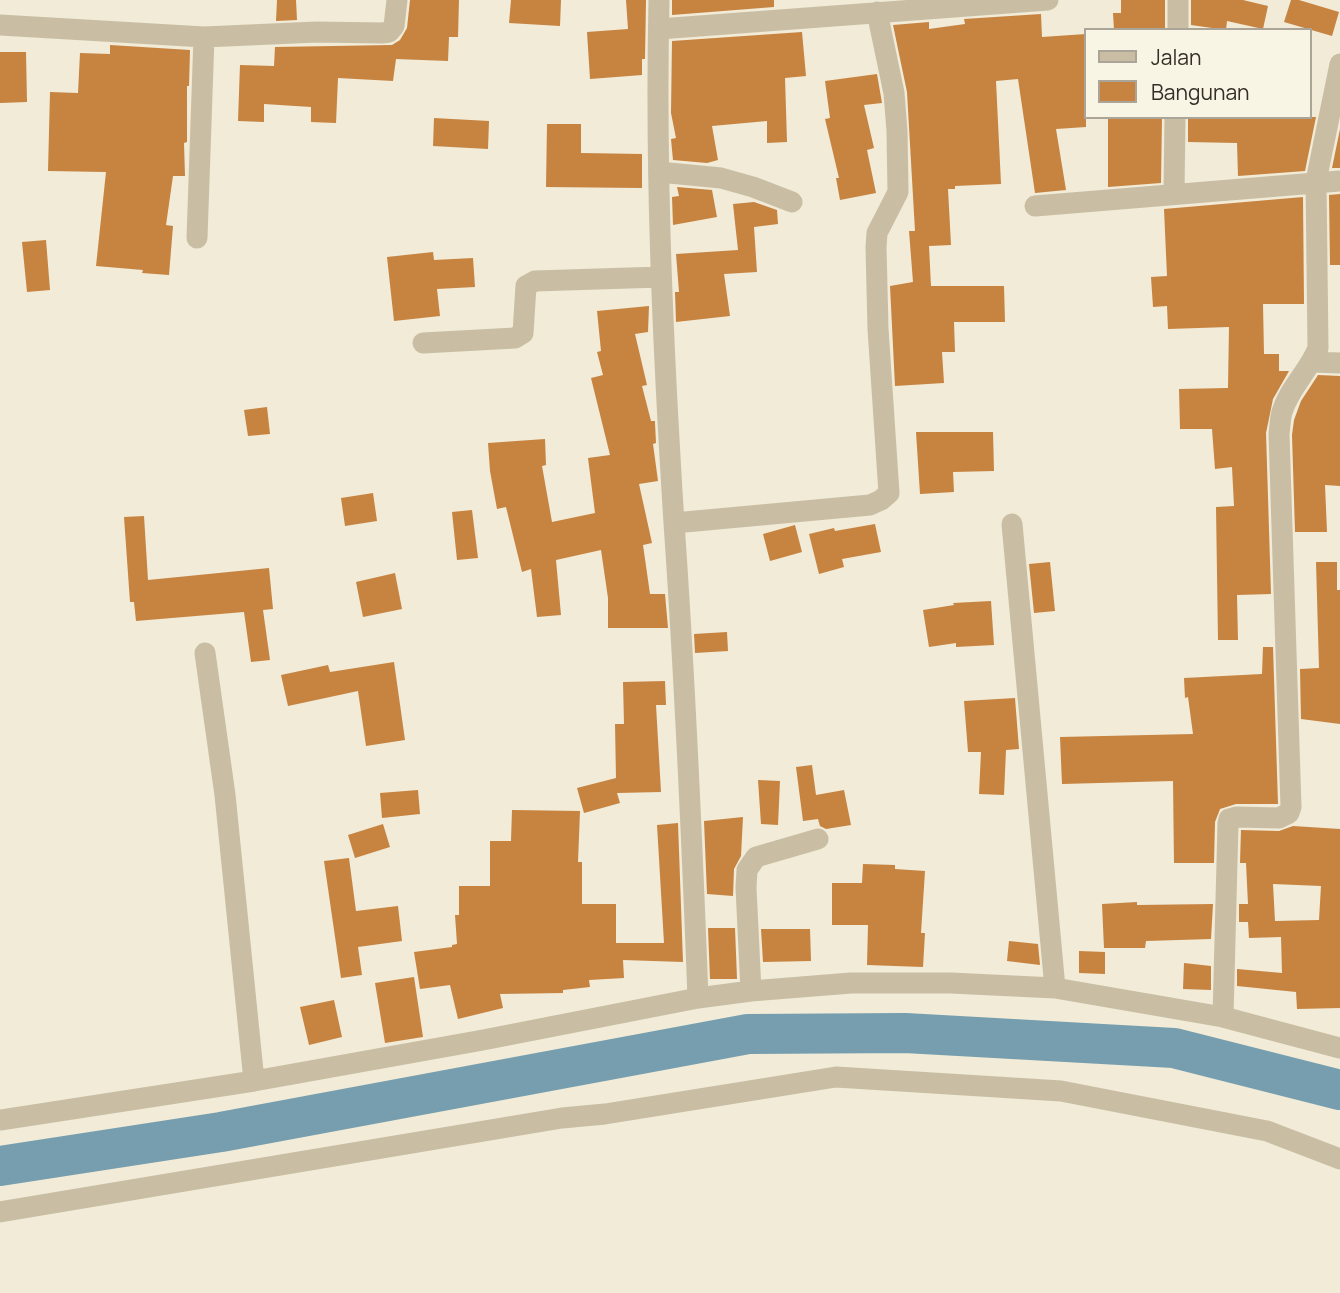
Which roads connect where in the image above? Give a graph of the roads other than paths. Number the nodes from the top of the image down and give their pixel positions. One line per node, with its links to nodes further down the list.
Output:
1 (397, 0): 9 (street)
2 (659, 0): 8 (street)
3 (1048, 0): 5 (street)
4 (1178, 0): 7 (street)
5 (877, 12): 8 (street); 23 (street)
6 (0, 25): 9 (street)
7 (1178, 28)
8 (659, 29): 12 (street)
9 (204, 37): 18 (street)
10 (1340, 64): 13 (street)
11 (1175, 119): 15 (street)
12 (659, 172): 16 (street); 19 (street)
13 (1316, 181): 14 (street); 15 (street); 21 (street)
14 (1340, 181)
15 (1174, 194): 17 (street)
16 (792, 202)
17 (1035, 206)
18 (197, 237)
19 (661, 277): 20 (street); 23 (street)
20 (423, 343)
21 (1312, 362): 22 (street); 30 (street)
22 (1340, 363)
23 (674, 523): 29 (street)
24 (1012, 524): 27 (street)
25 (205, 653): 32 (street)
26 (818, 839): 28 (street)
27 (1055, 988): 28 (street); 30 (street)
28 (751, 991): 29 (street)
29 (698, 998): 32 (street)
30 (1223, 1017): 31 (street)
31 (1340, 1048)
32 (254, 1081): 33 (street)
33 (0, 1120)
34 (1340, 1159): 35 (street)
35 (0, 1212)

